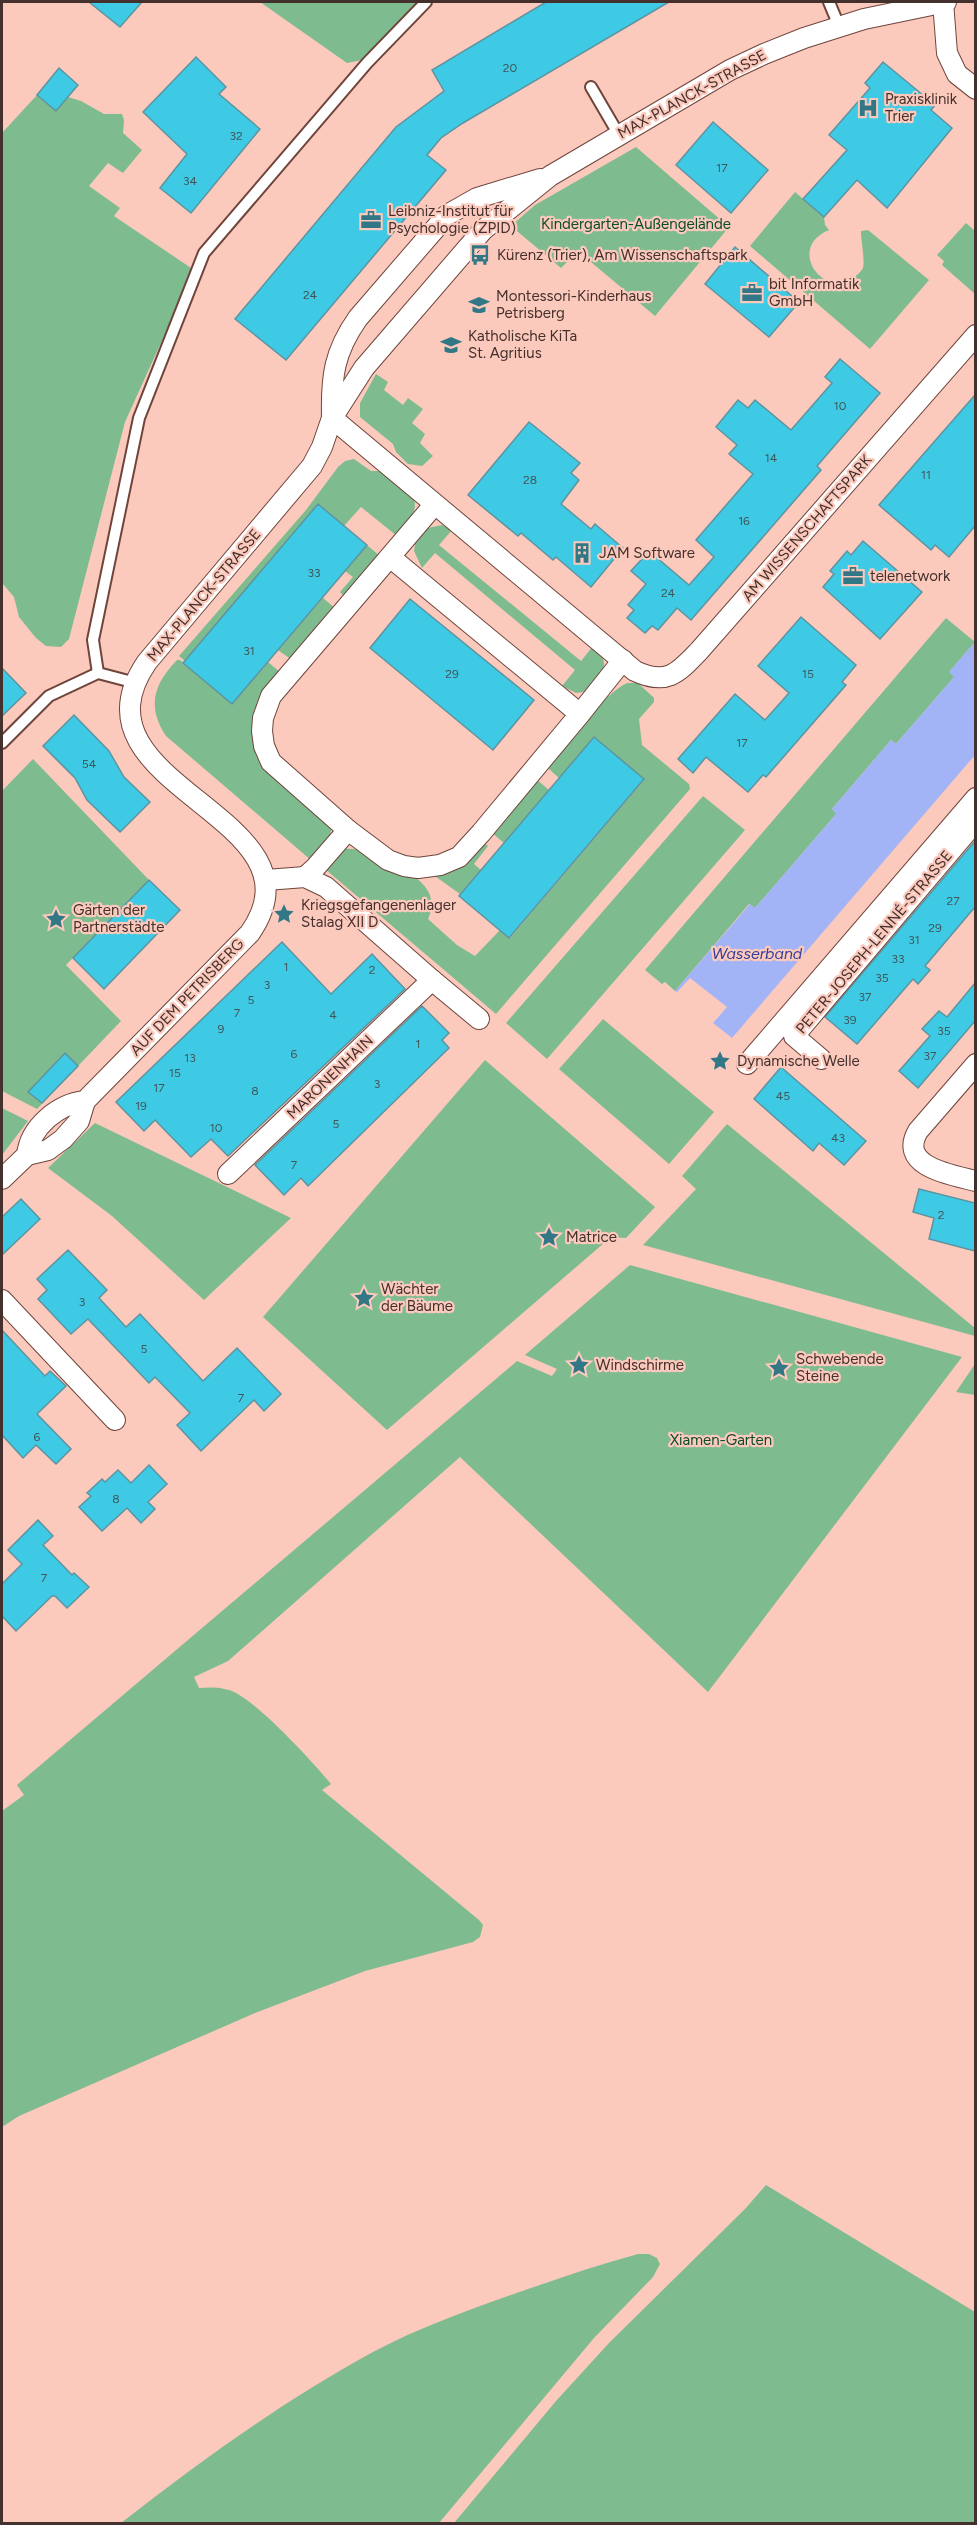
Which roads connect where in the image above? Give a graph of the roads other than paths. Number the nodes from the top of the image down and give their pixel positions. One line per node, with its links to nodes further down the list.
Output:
1 (426, 2): 14 (lane)
2 (829, 2): 4 (lane)
3 (945, 2): 4 (street, MAX-PLANCK-STRASSE); 6 (street)
4 (839, 26): 7 (street, MAX-PLANCK-STRASSE)
5 (591, 87): 7 (lane)
6 (975, 89)
7 (619, 135): 8 (street, MAX-PLANCK-STRASSE)
8 (550, 176): 10 (street, MAX-PLANCK-STRASSE); 10 (street, MAX-PLANCK-STRASSE)
9 (975, 335): 13 (street, AM WISSENSCHAFTSPARK)
10 (332, 418): 11 (street, AM WISSENSCHAFTSPARK); 15 (street, MAX-PLANCK-STRASSE)
11 (434, 505): 12 (street); 13 (street, AM WISSENSCHAFTSPARK)
12 (390, 557): 16 (street); 20 (street)
13 (623, 660): 16 (street)
14 (98, 674): 15 (lane); 17 (lane)
15 (136, 683): 22 (street, MAX-PLANCK-STRASSE)
16 (580, 714): 20 (street)
17 (2, 743)
18 (975, 798): 26 (street)
19 (975, 821): 25 (street, PETER-JOSEPH-LENNÉ-STRASSE)
20 (348, 830): 21 (street)
21 (305, 877): 22 (street); 23 (street)
22 (266, 880): 29 (street, AUF DEM PETRISBERG)
23 (432, 980): 24 (street); 28 (street, MARONENHAIN)
24 (479, 1019)
25 (821, 1059)
26 (747, 1064)
27 (975, 1064): 30 (street)
28 (228, 1174)
29 (2, 1179)
30 (975, 1181)
31 (2, 1300): 32 (street)
32 (115, 1420)

